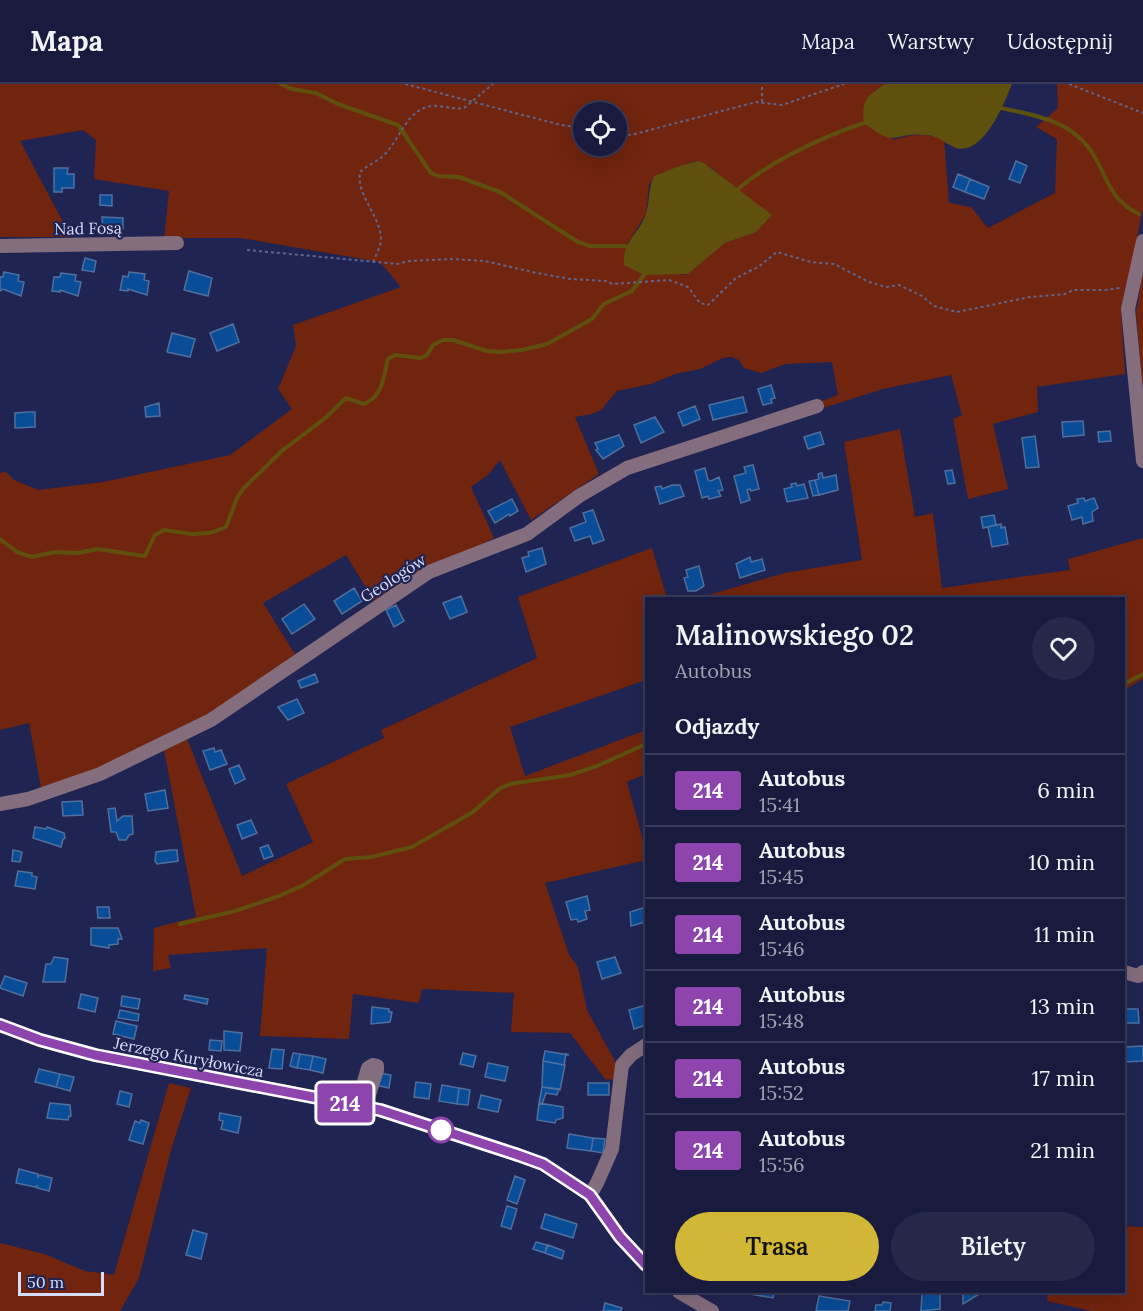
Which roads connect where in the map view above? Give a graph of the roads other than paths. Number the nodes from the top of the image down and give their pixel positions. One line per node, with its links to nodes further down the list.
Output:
1 (1143, 241): 5 (street)
2 (177, 243): 3 (street, Nad Fosą)
3 (0, 246)
4 (817, 406): 6 (street, Geologów)
5 (1143, 461)
6 (0, 804)
7 (1125, 972): 8 (street)
8 (1143, 972)
9 (0, 1025): 12 (street, Jerzego Kuryłowicza)
10 (645, 1047): 13 (street)
11 (377, 1066): 12 (street)
12 (367, 1101): 13 (street, Jerzego Kuryłowicza)
13 (590, 1195): 14 (street, Jerzego Kuryłowicza)
14 (645, 1264)
15 (681, 1293): 16 (street)
16 (712, 1311)

